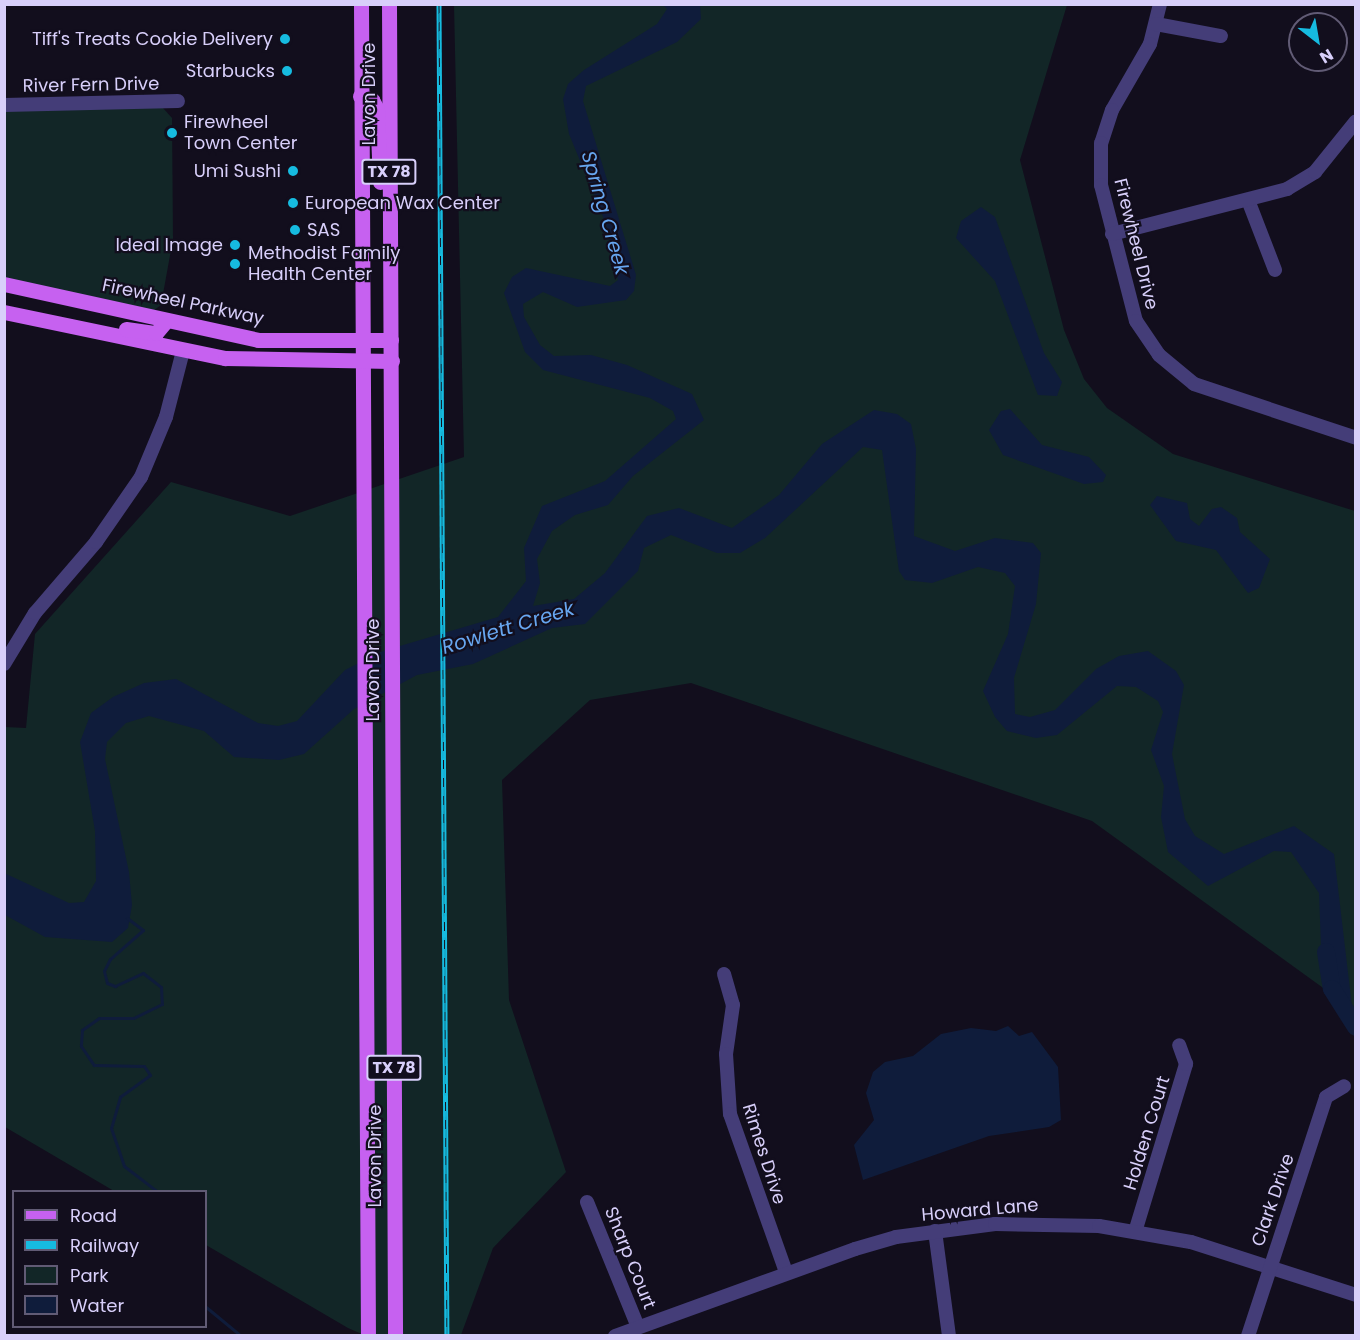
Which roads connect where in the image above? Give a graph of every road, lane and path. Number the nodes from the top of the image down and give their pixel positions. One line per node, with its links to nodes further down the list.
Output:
1 (361, 4): 6 (main road, Lavon Drive / TX 78)
2 (389, 4): 11 (main road, Lavon Drive / TX 78)
3 (1160, 4): 4 (street, Firewheel Drive)
4 (1156, 24): 5 (street); 12 (street, Firewheel Drive)
5 (1221, 36)
6 (360, 96): 11 (main road); 18 (main road, Lavon Drive / TX 78)
7 (178, 101): 8 (street, River Fern Drive)
8 (4, 105)
9 (1356, 121): 10 (street)
10 (1248, 200): 12 (street); 13 (street)
11 (389, 208): 17 (main road, Lavon Drive / TX 78)
12 (1112, 234): 22 (street, Firewheel Drive)
13 (1275, 270)
14 (4, 284): 16 (main road, Firewheel Parkway)
15 (4, 311): 16 (main road); 19 (main road)
16 (166, 321): 18 (main road, Firewheel Parkway)
17 (391, 339): 18 (main road, Firewheel Parkway); 20 (main road, Lavon Drive / TX 78)
18 (362, 341): 21 (main road, Lavon Drive / TX 78)
19 (183, 351): 21 (main road); 23 (street)
20 (392, 361): 21 (main road); 35 (main road, Lavon Drive / TX 78)
21 (361, 362): 34 (main road, Lavon Drive / TX 78)
22 (1356, 438)
23 (4, 664)
24 (724, 974): 31 (street, Rimes Drive)
25 (1179, 1045): 29 (street, Holden Court)
26 (1344, 1086): 30 (street, Clark Drive)
27 (587, 1203): 33 (street, Sharp Court)
28 (935, 1231): 29 (street, Howard Lane); 31 (street, Howard Lane); 37 (street)
29 (1135, 1232): 30 (street, Howard Lane)
30 (1269, 1267): 32 (street, Howard Lane); 38 (street, Clark Drive)
31 (786, 1272): 33 (street, Howard Lane)
32 (1356, 1295)
33 (638, 1327): 36 (street, Howard Lane)
34 (368, 1335)
35 (395, 1335)
36 (615, 1335)
37 (950, 1335)
38 (1248, 1335)

